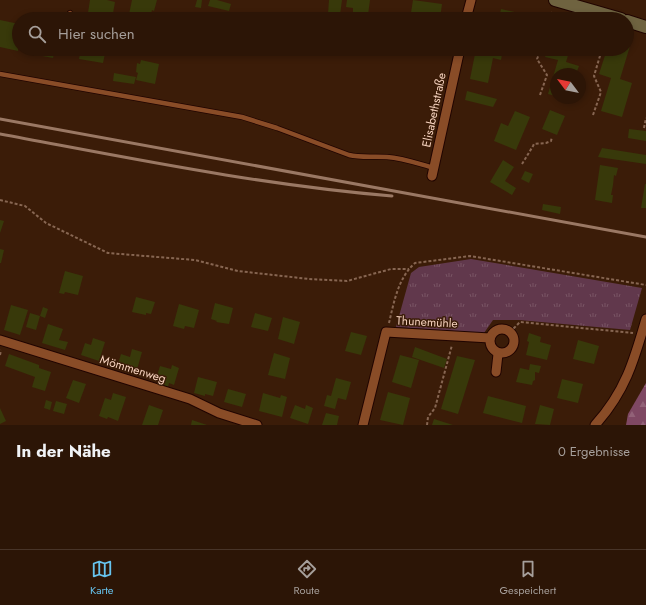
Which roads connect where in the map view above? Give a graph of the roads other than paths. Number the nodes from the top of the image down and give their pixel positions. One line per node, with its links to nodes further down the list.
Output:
1 (471, 0): 3 (street)
2 (554, 6): 4 (main road)
3 (468, 12)
4 (585, 12)
5 (634, 23): 6 (main road)
6 (646, 27)
7 (458, 56): 9 (street, Elisabethstraße)
8 (0, 74): 9 (lane)
9 (433, 172)
10 (646, 319): 17 (street)
11 (490, 338): 13 (street); 13 (street); 16 (street, Thunemühle)
12 (0, 340): 15 (street, Mömmenweg)
13 (498, 354): 14 (street)
14 (496, 372)
15 (257, 425)
16 (363, 425)
17 (595, 425)

